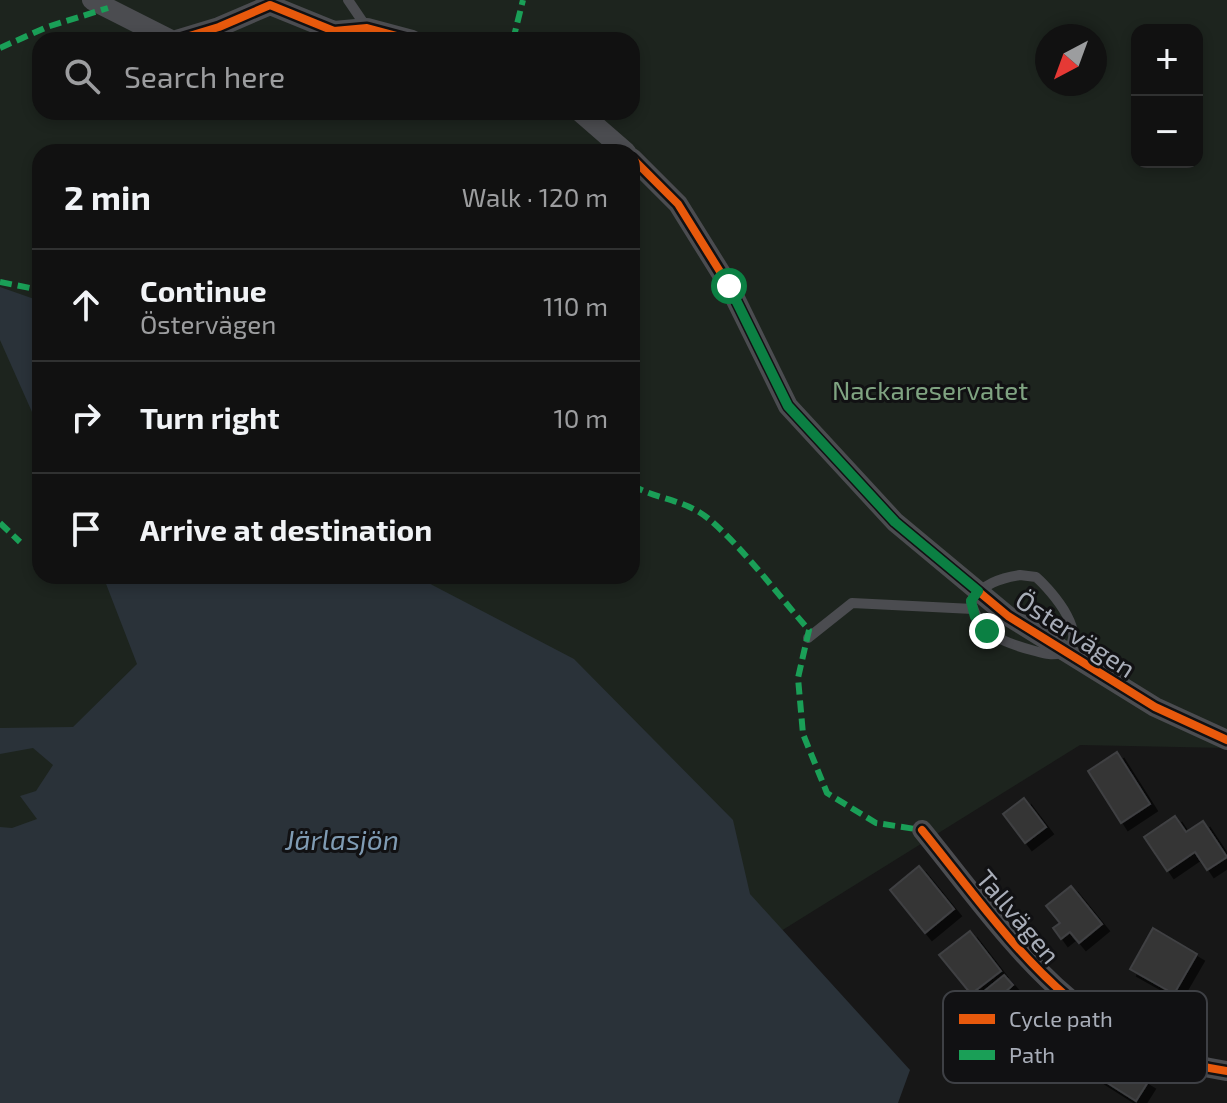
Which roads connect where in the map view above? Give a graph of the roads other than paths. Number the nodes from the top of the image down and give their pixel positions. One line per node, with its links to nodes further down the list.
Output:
1 (92, 0): 4 (street)
2 (348, 0): 3 (lane)
3 (367, 28): 5 (street); 6 (street)
4 (157, 32)
5 (201, 32)
6 (382, 32)
7 (589, 120): 8 (street)
8 (617, 144)
9 (640, 166): 10 (street, Östervägen)
10 (976, 600): 11 (lane); 12 (street, Östervägen); 12 (lane)
11 (808, 638)
12 (1065, 651): 13 (street, Östervägen)
13 (1227, 740)
14 (922, 830): 15 (street, Tallvägen)
15 (1059, 991)
16 (1207, 1068): 17 (street, Tallvägen)
17 (1227, 1071)

